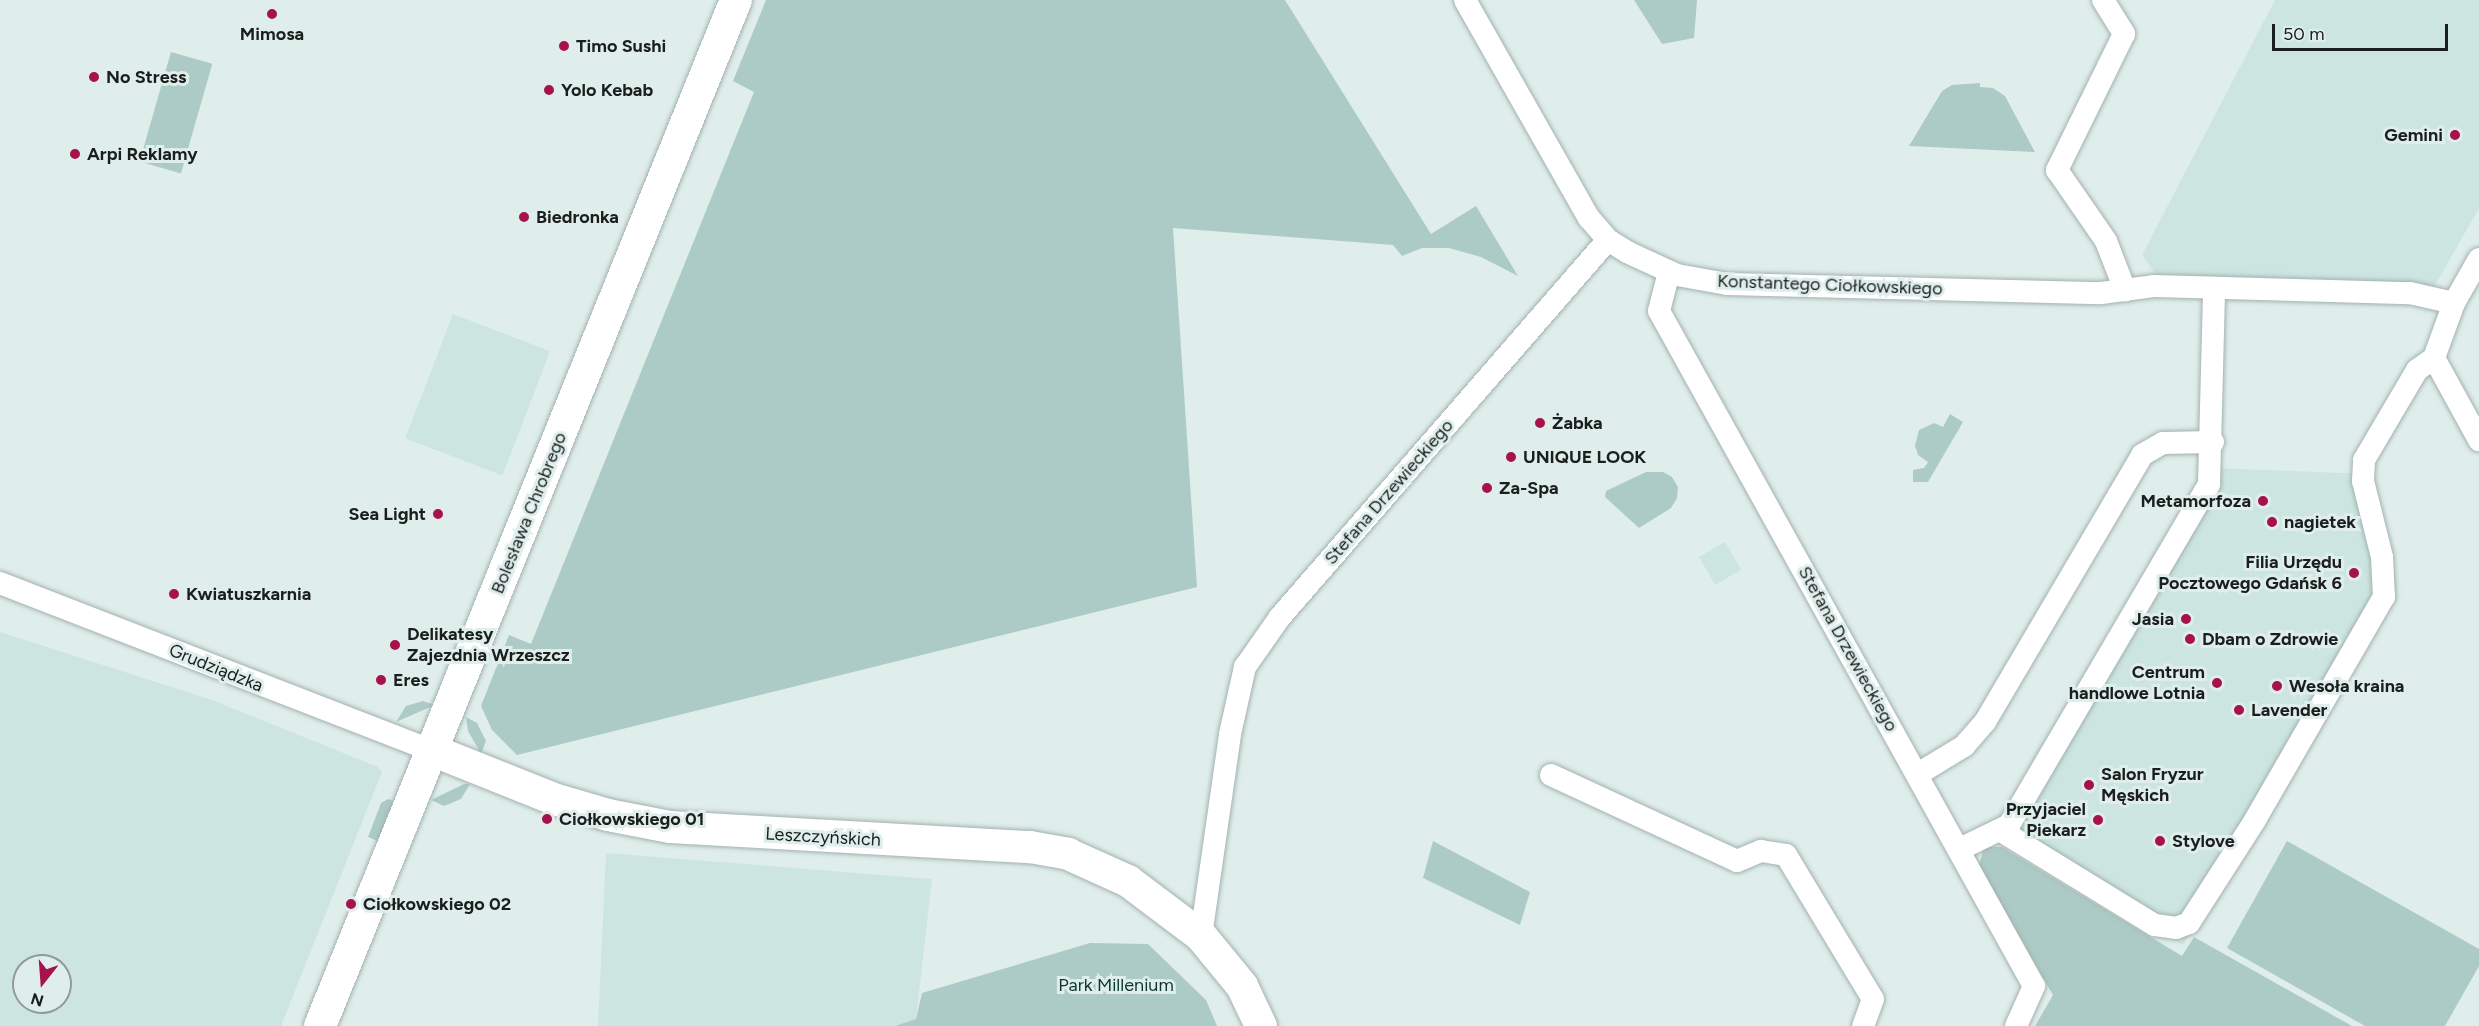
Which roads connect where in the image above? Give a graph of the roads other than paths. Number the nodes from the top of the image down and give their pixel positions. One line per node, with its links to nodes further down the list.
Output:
1 (736, 0): 14 (street, Bolesława Chrobrego)
2 (1465, 0): 4 (street, Konstantego Ciołkowskiego)
3 (2103, 0): 8 (street)
4 (1608, 240): 6 (street, Konstantego Ciołkowskiego); 19 (street, Stefana Drzewieckiego)
5 (2479, 259): 9 (street)
6 (1669, 272): 8 (street, Konstantego Ciołkowskiego); 15 (street, Stefana Drzewieckiego)
7 (2214, 288): 8 (street, Konstantego Ciołkowskiego); 9 (street, Konstantego Ciołkowskiego); 12 (street)
8 (2125, 290)
9 (2454, 303): 10 (street)
10 (2434, 358): 11 (street); 17 (street)
11 (2479, 441)
12 (2212, 442): 15 (street); 17 (street)
13 (0, 583): 14 (street, Grudziądzka)
14 (434, 751): 19 (street, Leszczyńskich); 20 (street, Bolesława Chrobrego)
15 (1918, 774): 18 (street, Stefana Drzewieckiego)
16 (1551, 775): 22 (street)
17 (2002, 832): 18 (street)
18 (1960, 849): 23 (street, Stefana Drzewieckiego)
19 (1201, 936): 21 (street, Leszczyńskich)
20 (320, 1026)
21 (1261, 1026)
22 (1863, 1026)
23 (2016, 1026)

